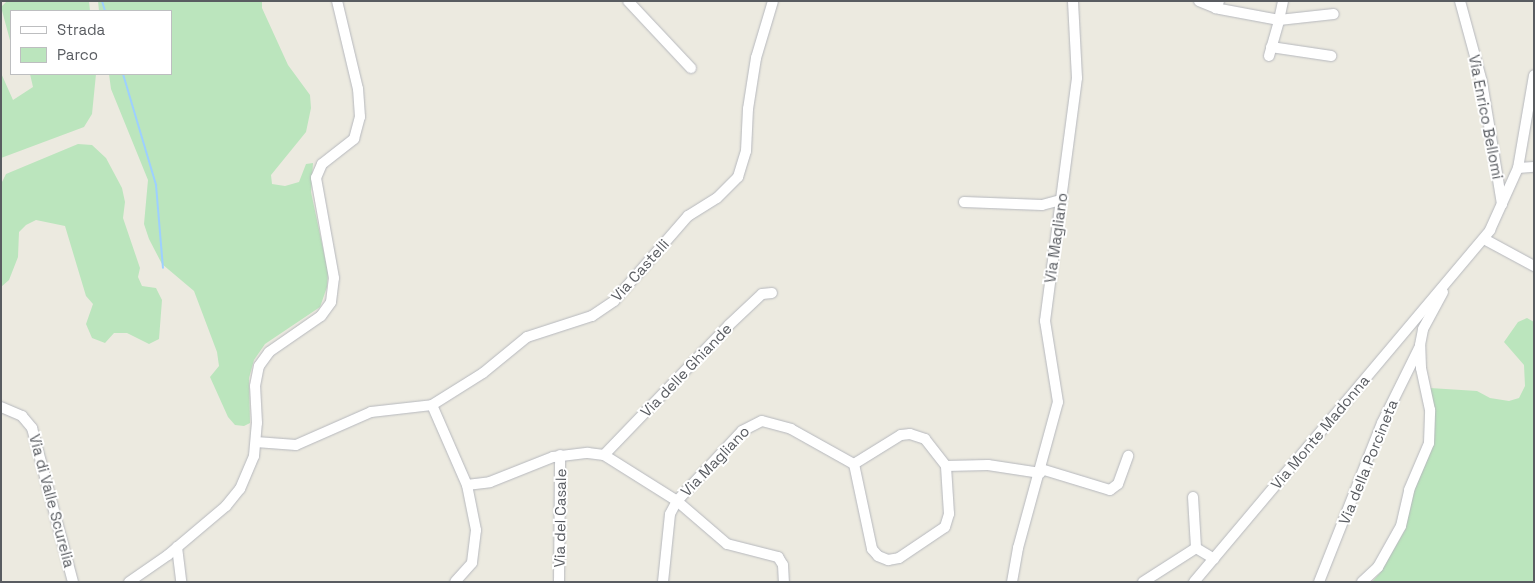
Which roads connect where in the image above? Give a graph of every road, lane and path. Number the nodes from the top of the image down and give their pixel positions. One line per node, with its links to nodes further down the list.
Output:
1 (337, 1): 26 (street)
2 (628, 1): 12 (street)
3 (772, 1): 24 (street, Via Castelli)
4 (1073, 1): 16 (street, Via Magliano)
5 (1199, 1): 8 (street)
6 (1283, 1): 10 (street)
7 (1460, 1): 18 (street, Via Enrico Bellomi)
8 (1218, 5): 10 (street)
9 (1334, 14): 10 (street)
10 (1279, 20): 11 (street)
11 (1331, 56)
12 (691, 68)
13 (1534, 75): 15 (street)
14 (1534, 167): 15 (street)
15 (1518, 168): 18 (street)
16 (1061, 200): 17 (street); 32 (street, Via Magliano)
17 (964, 202)
18 (1502, 204): 19 (street)
19 (1484, 239): 20 (street); 21 (street)
20 (1534, 266)
21 (1446, 282): 23 (street); 38 (street, Via Monte Madonna)
22 (772, 293): 28 (street, Via delle Ghiande)
23 (1420, 345): 49 (street, Via della Porcineta); 50 (street)
24 (432, 405): 26 (street, Via Castelli); 33 (street)
25 (1, 407): 39 (street, Via di Valle Scurelia)
26 (256, 442): 36 (street)
27 (560, 455): 28 (street); 33 (street); 43 (street, Via del Casale)
28 (604, 455): 35 (street, Via Magliano)
29 (1128, 456): 32 (street)
30 (854, 464): 31 (street); 31 (street); 35 (street, Via Magliano)
31 (946, 466): 32 (street)
32 (1040, 471): 46 (street, Via Magliano)
33 (467, 485): 42 (street)
34 (1193, 497): 37 (street)
35 (676, 502): 44 (street); 45 (street)
36 (177, 547): 40 (street); 41 (street)
37 (1196, 548): 38 (street); 47 (street)
38 (1214, 558): 48 (street, Via Monte Madonna)
39 (73, 582)
40 (129, 582)
41 (181, 582)
42 (455, 582)
43 (559, 582)
44 (663, 582)
45 (784, 582)
46 (1012, 582)
47 (1143, 582)
48 (1194, 582)
49 (1319, 582)
50 (1362, 582)

